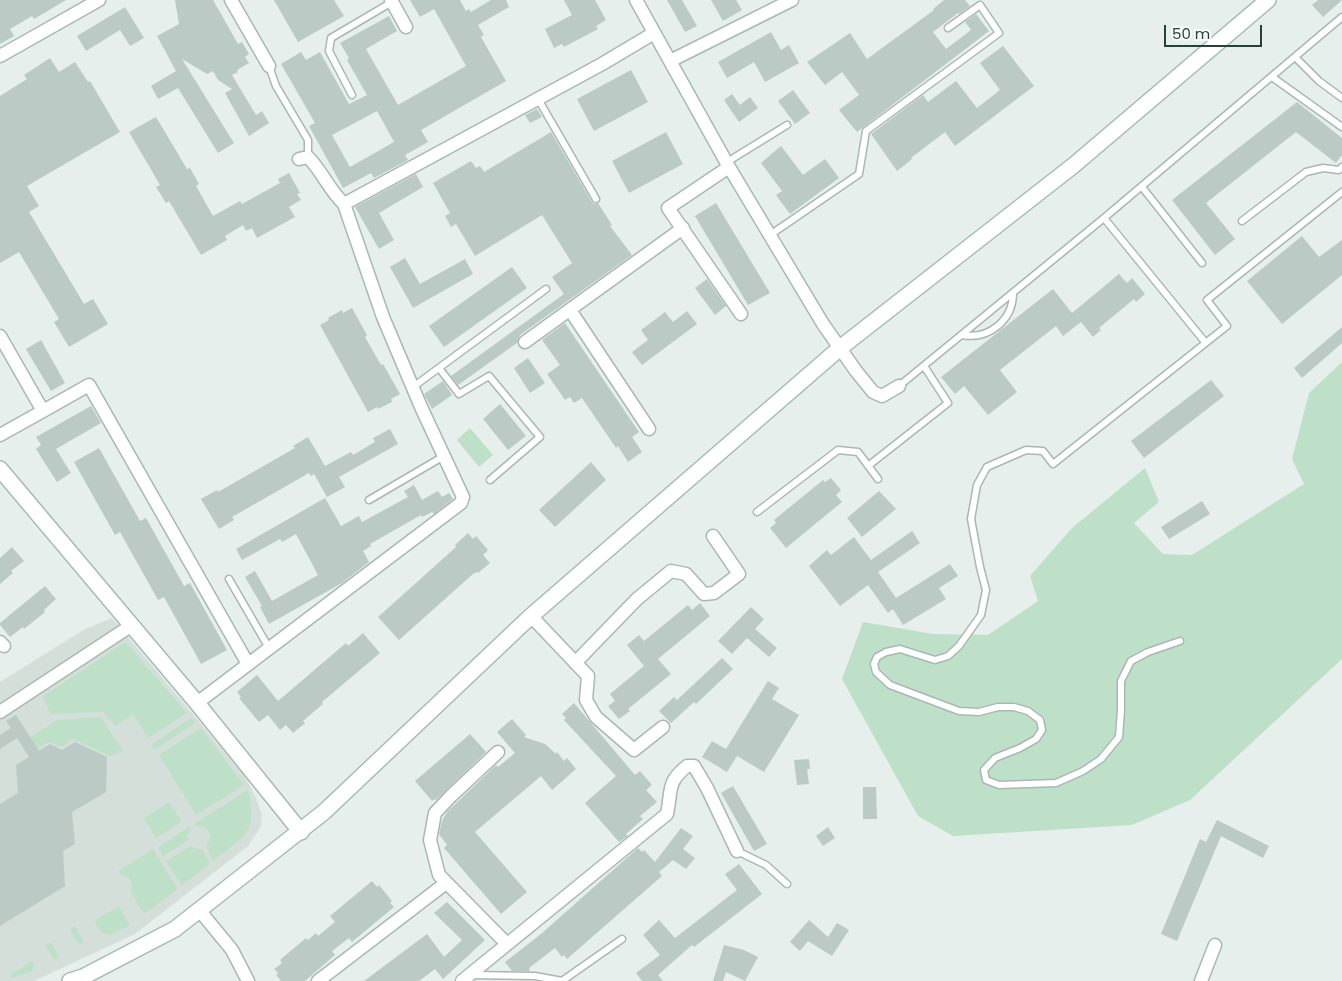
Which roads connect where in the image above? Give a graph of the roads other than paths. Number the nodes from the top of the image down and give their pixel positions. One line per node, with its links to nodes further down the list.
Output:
1 (99, 0): 11 (street)
2 (231, 0): 14 (street)
3 (636, 0): 10 (street)
4 (792, 0): 13 (street)
5 (1268, 0): 41 (main road)
6 (392, 1): 8 (street); 16 (lane)
7 (1342, 17): 12 (lane)
8 (406, 27)
9 (948, 28): 31 (lane)
10 (654, 32): 13 (street); 18 (street)
11 (0, 56)
12 (1295, 57): 15 (lane); 17 (lane)
13 (670, 61): 22 (street)
14 (269, 66): 21 (lane)
15 (1272, 77): 20 (lane); 24 (lane)
16 (352, 95)
17 (1342, 98)
18 (538, 99): 26 (lane); 27 (street)
19 (787, 125): 22 (lane)
20 (1342, 127)
21 (303, 158): 27 (street)
22 (728, 164): 30 (street); 31 (street)
23 (1342, 167): 29 (lane)
24 (1142, 187): 28 (lane); 32 (lane)
25 (1342, 192): 40 (lane)
26 (596, 199)
27 (344, 204): 45 (street)
28 (1104, 218): 34 (lane); 40 (lane)
29 (1242, 221)
30 (683, 228): 35 (street); 36 (street)
31 (770, 235): 41 (street)
32 (1202, 264)
33 (546, 289): 43 (lane)
34 (1013, 292): 37 (lane); 37 (lane)
35 (570, 310): 39 (street); 47 (street)
36 (741, 314)
37 (962, 335): 42 (lane)
38 (0, 336): 46 (street)
39 (526, 342)
40 (1205, 342): 60 (lane)
41 (840, 348): 44 (street); 58 (main road)
42 (924, 366): 44 (lane); 50 (lane)
43 (439, 368): 45 (lane); 53 (lane)
44 (899, 386)
45 (413, 387): 49 (street)
46 (43, 411): 48 (street); 63 (street)
47 (649, 429)
48 (0, 435)
49 (444, 456): 54 (lane); 61 (street)
50 (868, 466): 52 (lane); 55 (lane)
51 (0, 469): 59 (main road)
52 (878, 479)
53 (490, 480)
54 (369, 500)
55 (757, 512)
56 (713, 536): 62 (street)
57 (229, 579): 61 (lane)
58 (531, 616): 62 (street); 68 (main road)
59 (132, 625): 64 (main road); 65 (street)
60 (1180, 641)
61 (269, 648): 63 (street)
62 (575, 663): 66 (street)
63 (248, 664): 64 (street)
64 (197, 703): 68 (main road)
65 (0, 712)
66 (663, 727)
67 (498, 752): 70 (street)
68 (301, 832): 72 (main road)
69 (737, 851): 71 (lane); 74 (street)
70 (446, 883): 74 (street); 79 (street)
71 (787, 884)
72 (200, 911): 77 (main road); 78 (street)
73 (622, 939): 80 (lane)
74 (507, 944): 76 (street)
75 (1215, 945): 81 (street)
76 (466, 978): 80 (lane)
77 (70, 981)
78 (248, 981)
79 (318, 981)
80 (562, 981)
81 (1201, 981)

